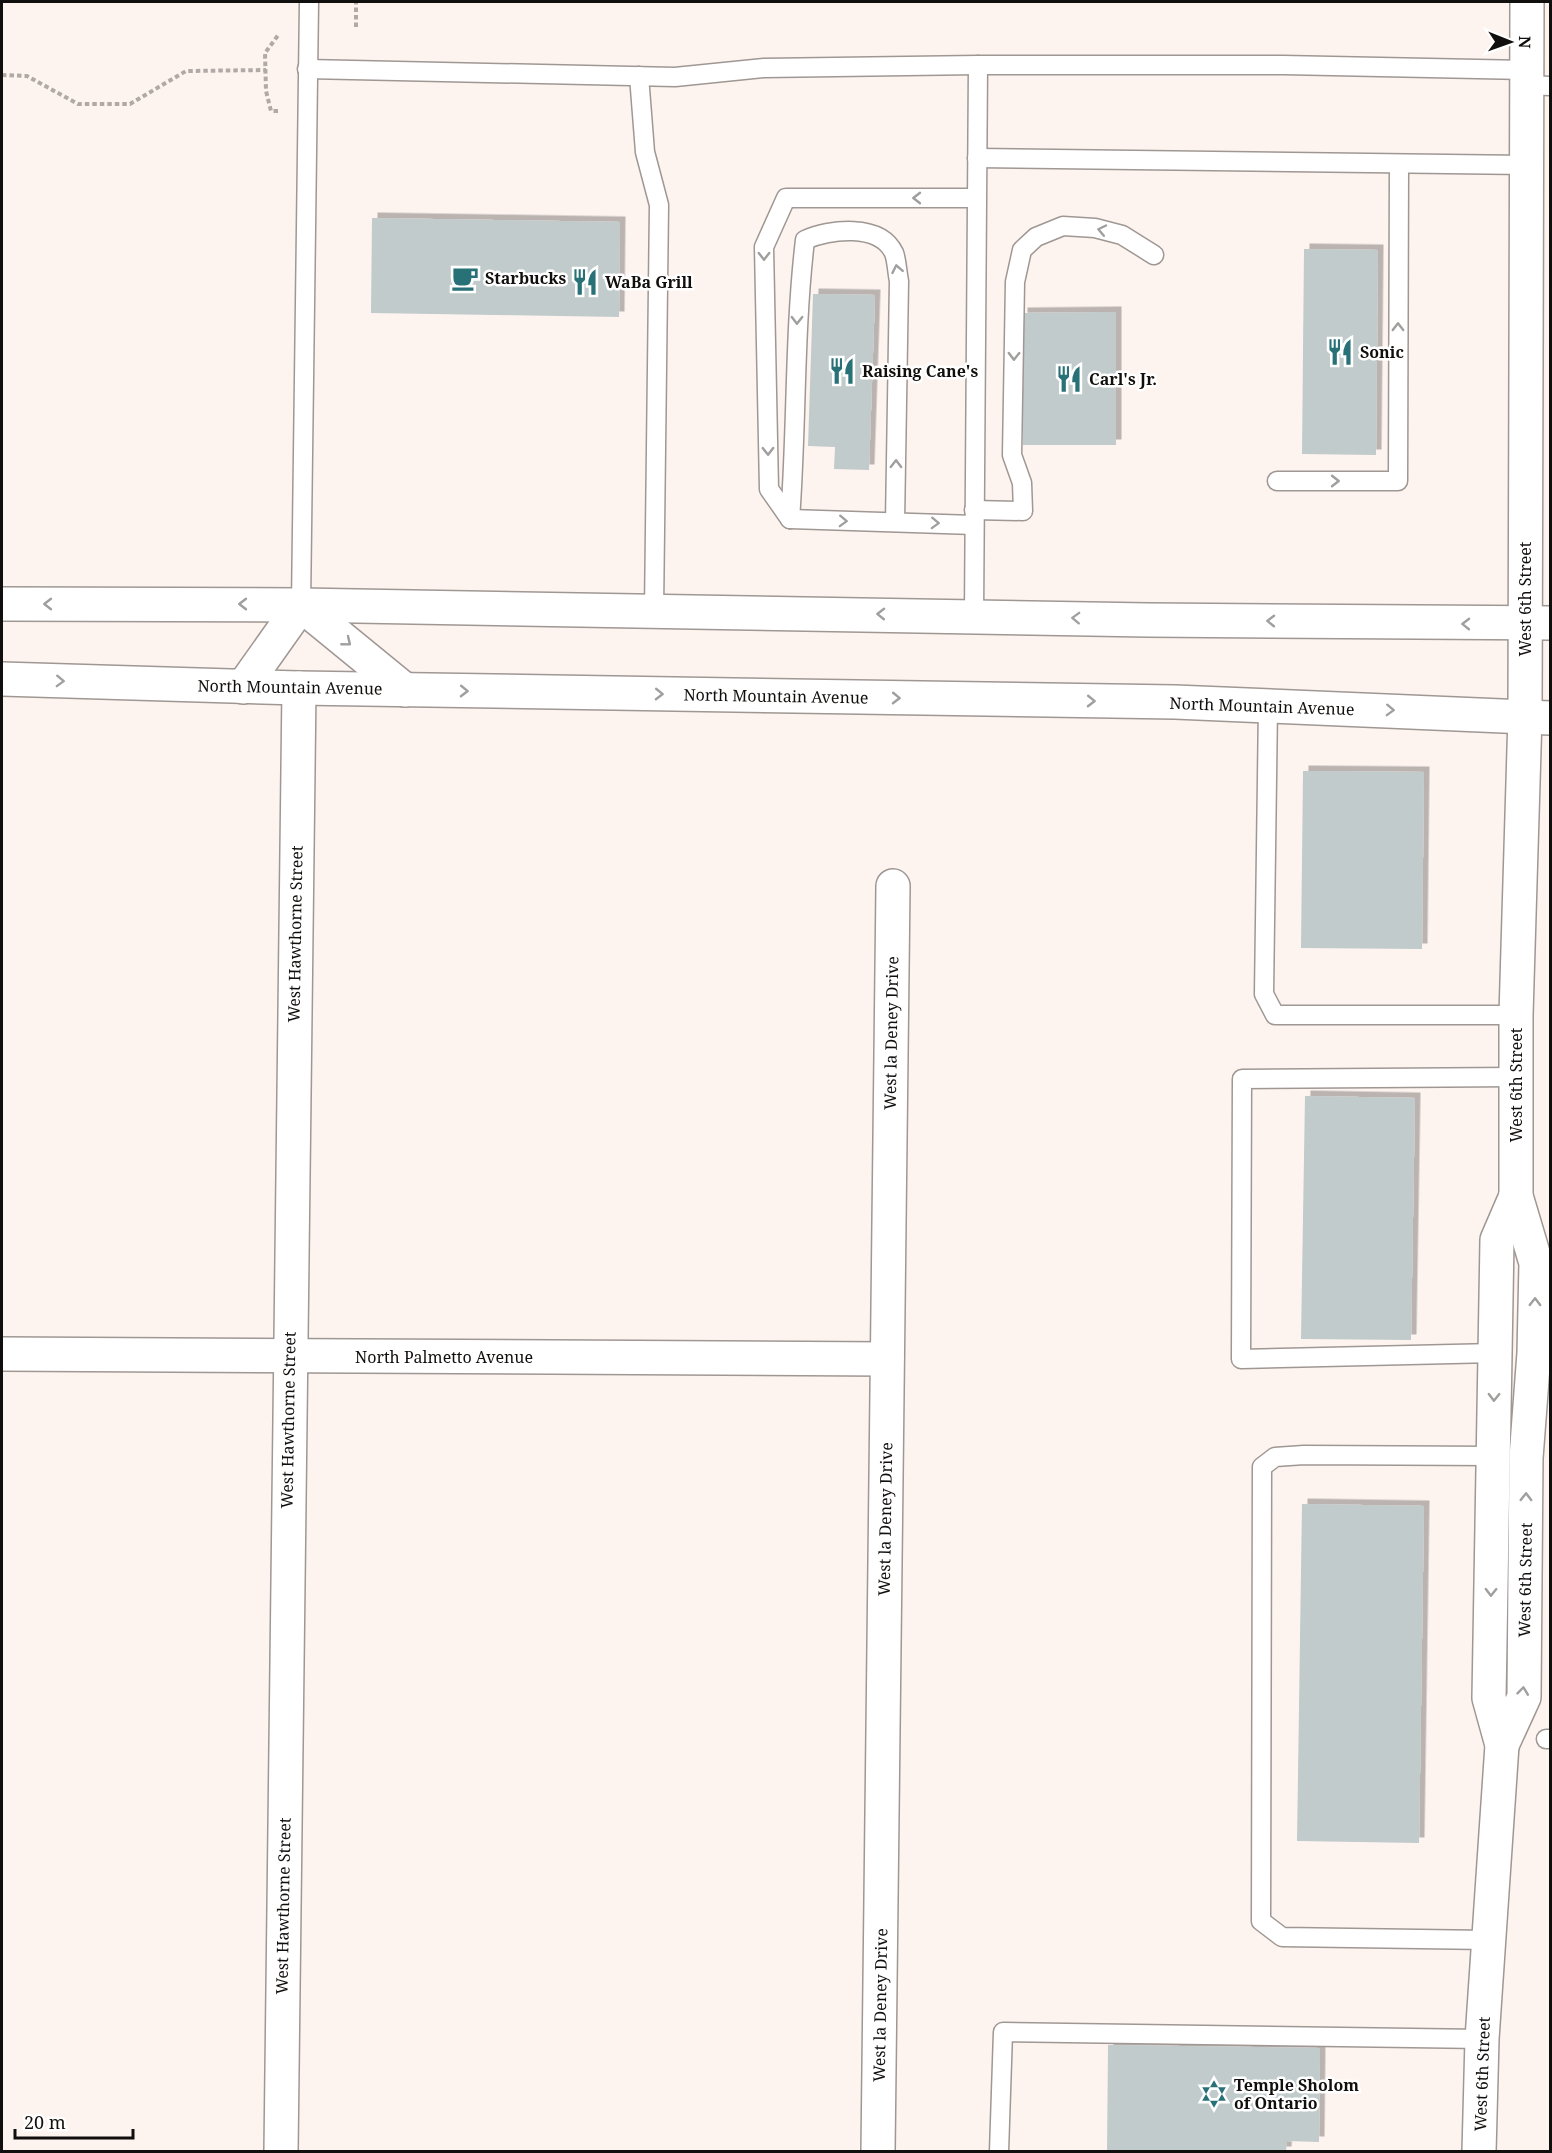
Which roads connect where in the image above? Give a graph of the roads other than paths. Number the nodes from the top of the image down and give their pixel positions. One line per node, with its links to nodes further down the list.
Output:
1 (309, 2): 4 (lane)
2 (1527, 2): 6 (street, West 6th Street)
3 (978, 65): 5 (lane); 6 (lane); 7 (lane)
4 (307, 69): 5 (lane); 17 (lane)
5 (639, 76): 18 (lane)
6 (1534, 81): 9 (street, West 6th Street)
7 (976, 158): 8 (lane); 10 (lane)
8 (1399, 165): 9 (lane); 12 (lane, one-way to 8)
9 (1526, 165): 20 (street, West 6th Street)
10 (976, 198): 13 (lane); 14 (lane, one-way to 14)
11 (1154, 255): 13 (lane, one-way to 13)
12 (1277, 481)
13 (974, 518): 15 (lane, one-way to 13); 19 (lane)
14 (790, 519): 15 (lane, one-way to 15); 15 (lane, one-way to 14)
15 (895, 522)
16 (2, 604): 17 (street, one-way to 16)
17 (301, 605): 18 (street); 22 (street); 24 (street, one-way to 24)
18 (654, 611): 19 (street, one-way to 18)
19 (974, 615): 20 (street, one-way to 19)
20 (1537, 624): 26 (street, West 6th Street)
21 (2, 679): 22 (street, North Mountain Avenue, one-way to 22)
22 (243, 687): 23 (street, North Mountain Avenue)
23 (299, 688): 24 (street, North Mountain Avenue); 33 (street, West Hawthorne Street)
24 (405, 690): 25 (street, North Mountain Avenue, one-way to 25)
25 (1268, 706): 26 (street, North Mountain Avenue, one-way to 26); 28 (lane)
26 (1538, 717): 28 (street, West 6th Street)
27 (893, 886): 34 (street, West la Deney Drive)
28 (1516, 1015): 29 (street, West 6th Street)
29 (1516, 1077): 30 (street, West 6th Street); 31 (lane)
30 (1516, 1196): 31 (street, West 6th Street); 36 (street, West 6th Street, one-way to 30)
31 (1495, 1353): 35 (street, West 6th Street, one-way to 35)
32 (2, 1354): 33 (street, North Palmetto Avenue)
33 (289, 1356): 34 (street, North Palmetto Avenue); 39 (street, West Hawthorne Street)
34 (887, 1359): 40 (street, West la Deney Drive)
35 (1493, 1455): 36 (street, West 6th Street, one-way to 36); 37 (lane)
36 (1502, 1745): 37 (street, West 6th Street)
37 (1488, 1940): 38 (street, West 6th Street)
38 (1482, 2039): 41 (lane); 42 (street, West 6th Street)
39 (281, 2151)
40 (879, 2151)
41 (999, 2151)
42 (1479, 2151)

